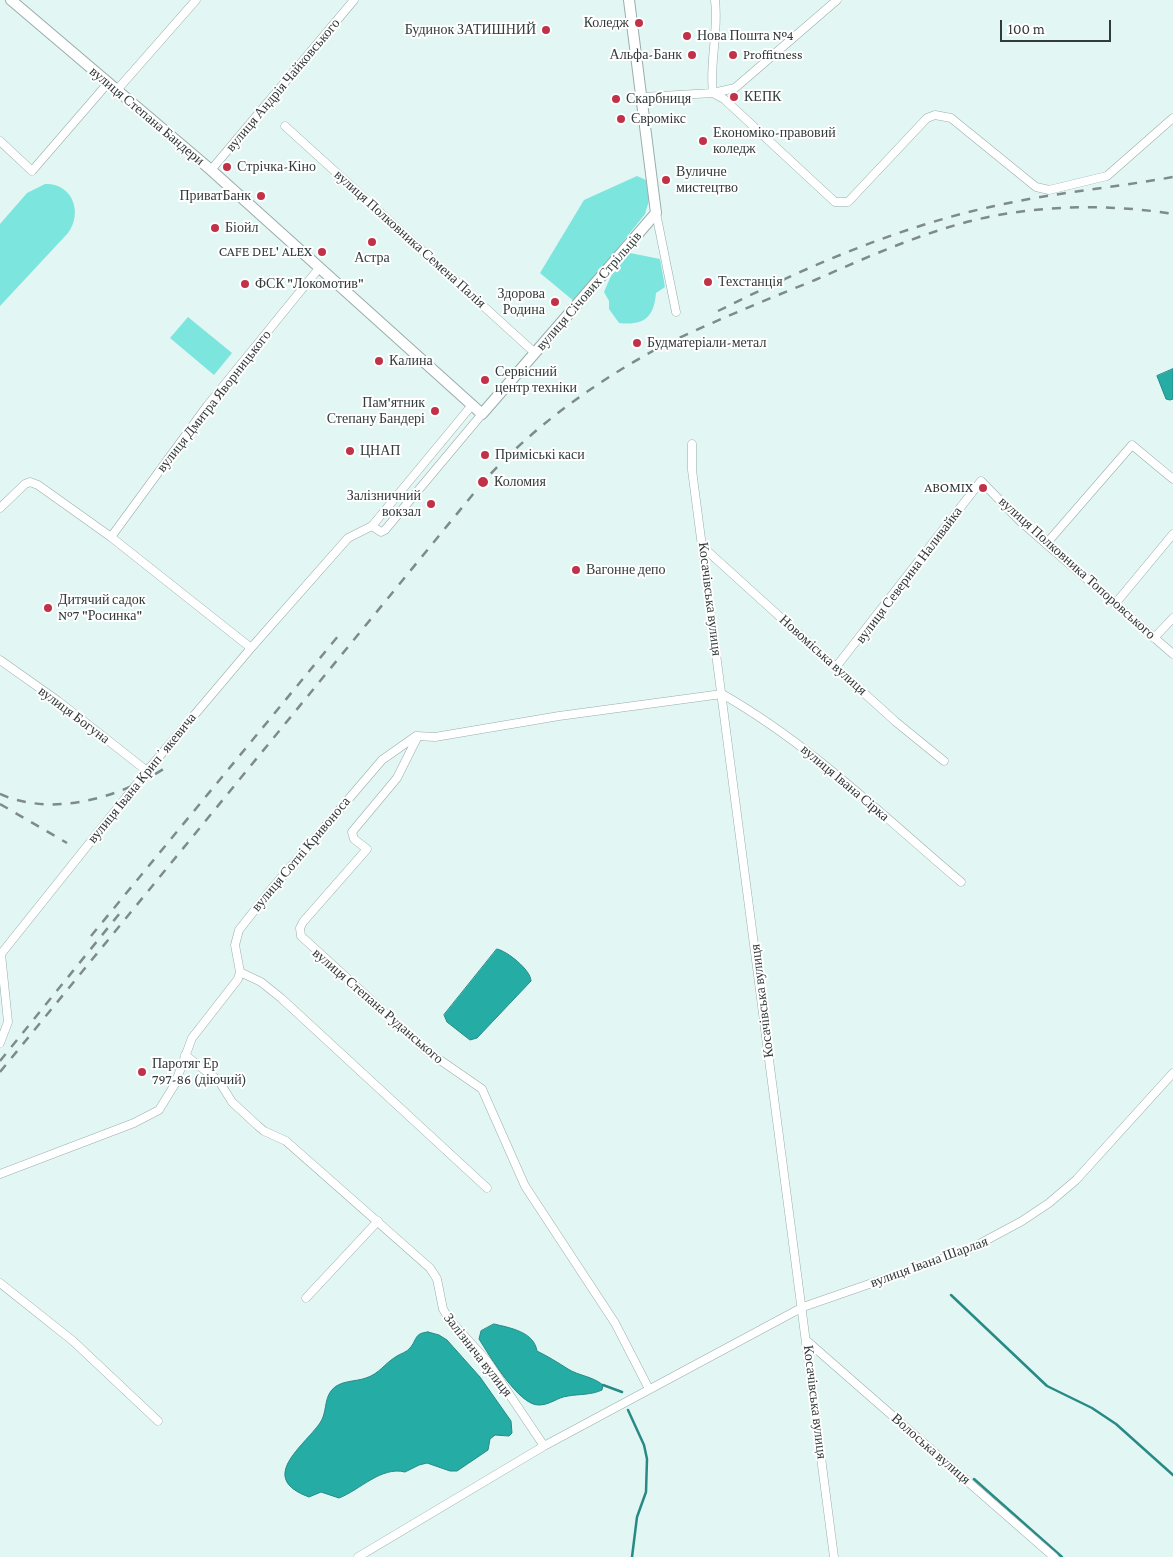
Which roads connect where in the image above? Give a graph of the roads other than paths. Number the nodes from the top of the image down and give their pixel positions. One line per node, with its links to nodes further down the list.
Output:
1 (11, 0): 7 (street, вулиця Степана Бандери)
2 (196, 0): 8 (street)
3 (354, 0): 14 (street, вулиця Андрія Чайковського)
4 (629, 0): 10 (street, вулиця Січових Стрільців)
5 (715, 0): 9 (street)
6 (837, 0): 9 (street)
7 (108, 83): 8 (street, вулиця Степана Бандери); 13 (street)
8 (117, 90): 14 (street, вулиця Степана Бандери)
9 (713, 93): 10 (street); 11 (street)
10 (643, 97): 15 (street, вулиця Січових Стрільців)
11 (1173, 118)
12 (285, 126): 18 (street, вулиця Полковника Семена Палія)
13 (0, 141)
14 (211, 170): 16 (street, вулиця Степана Бандери)
15 (656, 214): 17 (street, вулиця Січових Стрільців); 18 (street, вулиця Січових Стрільців)
16 (320, 267): 19 (street, вулиця Степана Бандери); 27 (street, вулиця Дмитра Яворницького)
17 (676, 312)
18 (535, 353): 20 (street, вулиця Січових Стрільців)
19 (472, 405): 20 (street, вулиця Степана Бандери); 25 (street)
20 (482, 414): 25 (street)
21 (692, 444): 29 (street, Косачівська вулиця)
22 (1173, 479): 28 (street)
23 (982, 481): 28 (street, вулиця Полковника Топоровського); 36 (street, вулиця Северина Наливайка)
24 (0, 508): 27 (street)
25 (372, 526): 33 (street, вулиця Івана Крипʼякевича)
26 (1173, 534): 30 (street)
27 (111, 537): 33 (street)
28 (1046, 544): 30 (street, вулиця Полковника Топоровського)
29 (704, 548): 36 (street, Новоміська вулиця); 37 (street, Косачівська вулиця)
30 (1115, 604): 32 (street, вулиця Полковника Топоровського)
31 (1173, 618): 32 (street)
32 (1154, 638): 34 (street, вулиця Полковника Топоровського)
33 (251, 648): 40 (street, вулиця Івана Крипʼякевича)
34 (1173, 654)
35 (0, 660): 40 (street, вулиця Богуна)
36 (836, 667): 39 (street, Новоміська вулиця)
37 (722, 694): 38 (street); 41 (street, вулиця Івана Сірка); 52 (street, Косачівська вулиця)
38 (418, 736): 43 (street, вулиця Сотні Кривоноса); 54 (street, вулиця Степана Руданського)
39 (944, 761)
40 (147, 771): 42 (street, вулиця Івана Крипʼякевича)
41 (961, 882)
42 (1, 953): 44 (street, вулиця Івана Крипʼякевича)
43 (240, 972): 45 (street); 48 (street)
44 (0, 1043)
45 (185, 1055): 47 (street); 49 (street, Залізнича вулиця)
46 (1172, 1077): 52 (street, вулиця Івана Шарлая)
47 (0, 1174)
48 (487, 1188)
49 (378, 1221): 51 (street); 56 (street, Залізнича вулиця)
50 (0, 1283): 55 (street)
51 (306, 1298)
52 (803, 1307): 53 (street, Косачівська вулиця); 54 (street, вулиця Івана Шарлая)
53 (807, 1341): 58 (street, Косачівська вулиця); 59 (street, Волоська вулиця)
54 (649, 1389): 56 (street, вулиця Івана Шарлая)
55 (158, 1421)
56 (544, 1446): 57 (street, вулиця Івана Шарлая)
57 (358, 1557)
58 (834, 1557)
59 (1054, 1557)

